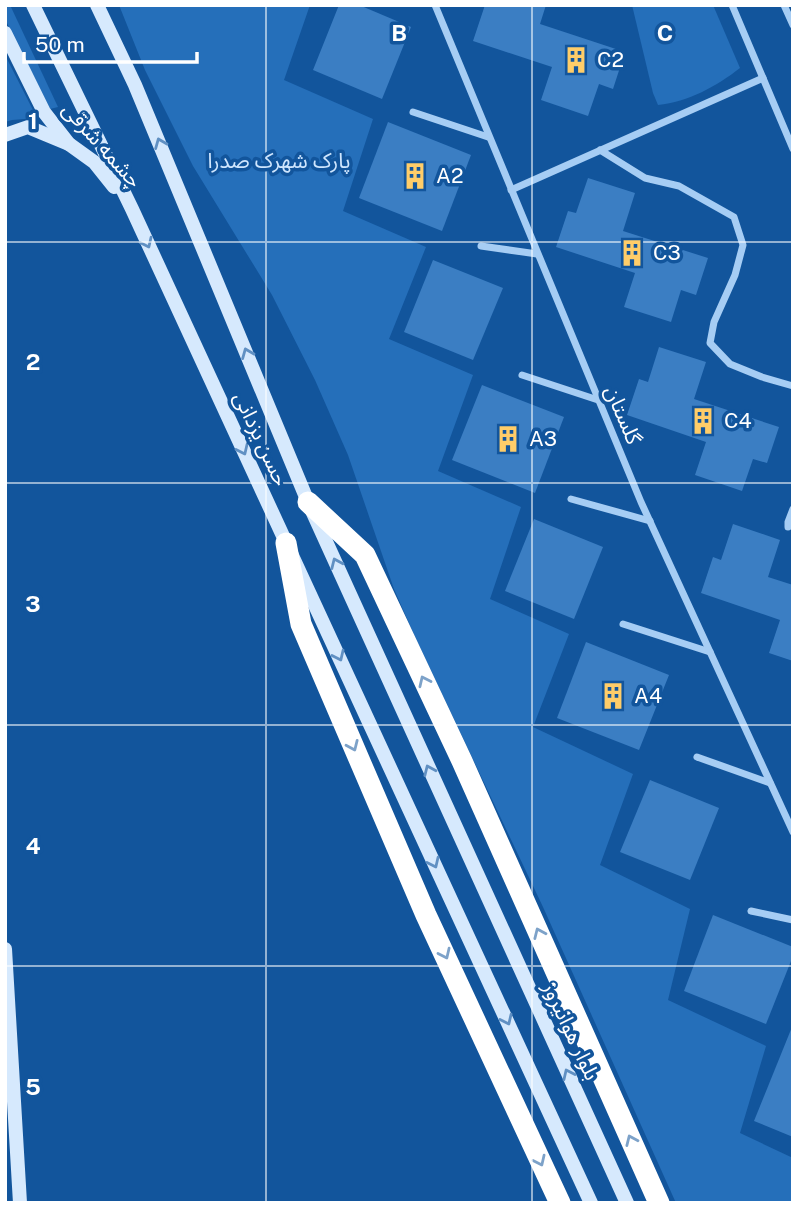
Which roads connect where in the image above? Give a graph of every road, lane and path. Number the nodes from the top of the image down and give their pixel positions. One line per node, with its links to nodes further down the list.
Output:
1 (33, 5): 18 (main road, حسن یزدانی)
2 (97, 5): 10 (main road, حسن یزدانی)
3 (107, 5): 10 (main road)
4 (435, 5): 13 (street, گلستان)
5 (732, 5): 9 (street)
6 (784, 5): 7 (street)
7 (793, 25)
8 (5, 33): 14 (main road, چشمه شرقی)
9 (763, 78): 15 (street); 16 (street)
10 (135, 85): 25 (main road, حسن یزدانی, one-way to 10)
11 (413, 112): 13 (street)
12 (5, 135): 14 (main road)
13 (488, 137): 17 (street, گلستان)
14 (69, 145): 18 (main road, چشمه شرقی)
15 (793, 149)
16 (600, 150): 17 (street); 22 (street)
17 (511, 190): 20 (street, گلستان)
18 (132, 209): 29 (main road, حسن یزدانی, one-way to 29)
19 (481, 246): 20 (street)
20 (537, 254): 23 (street, گلستان)
21 (522, 375): 23 (street)
22 (793, 386)
23 (598, 400): 27 (street, گلستان)
24 (570, 499): 27 (street)
25 (308, 502): 35 (main road, حسن یزدانی, one-way to 25); 43 (highway, one-way to 25)
26 (793, 509): 28 (street)
27 (650, 521): 31 (street, گلستان)
28 (788, 527)
29 (286, 543): 40 (highway, one-way to 40); 41 (main road, حسن یزدانی, one-way to 41)
30 (623, 624): 31 (street)
31 (710, 652): 33 (street, گلستان)
32 (697, 757): 33 (street)
33 (770, 783): 34 (street, گلستان)
34 (793, 832)
35 (478, 877): 42 (main road, بلوار هوانیروز, one-way to 35)
36 (751, 911): 37 (street)
37 (793, 919)
38 (5, 950): 39 (main road)
39 (20, 1203)
40 (560, 1203)
41 (591, 1203)
42 (627, 1203)
43 (659, 1203)

